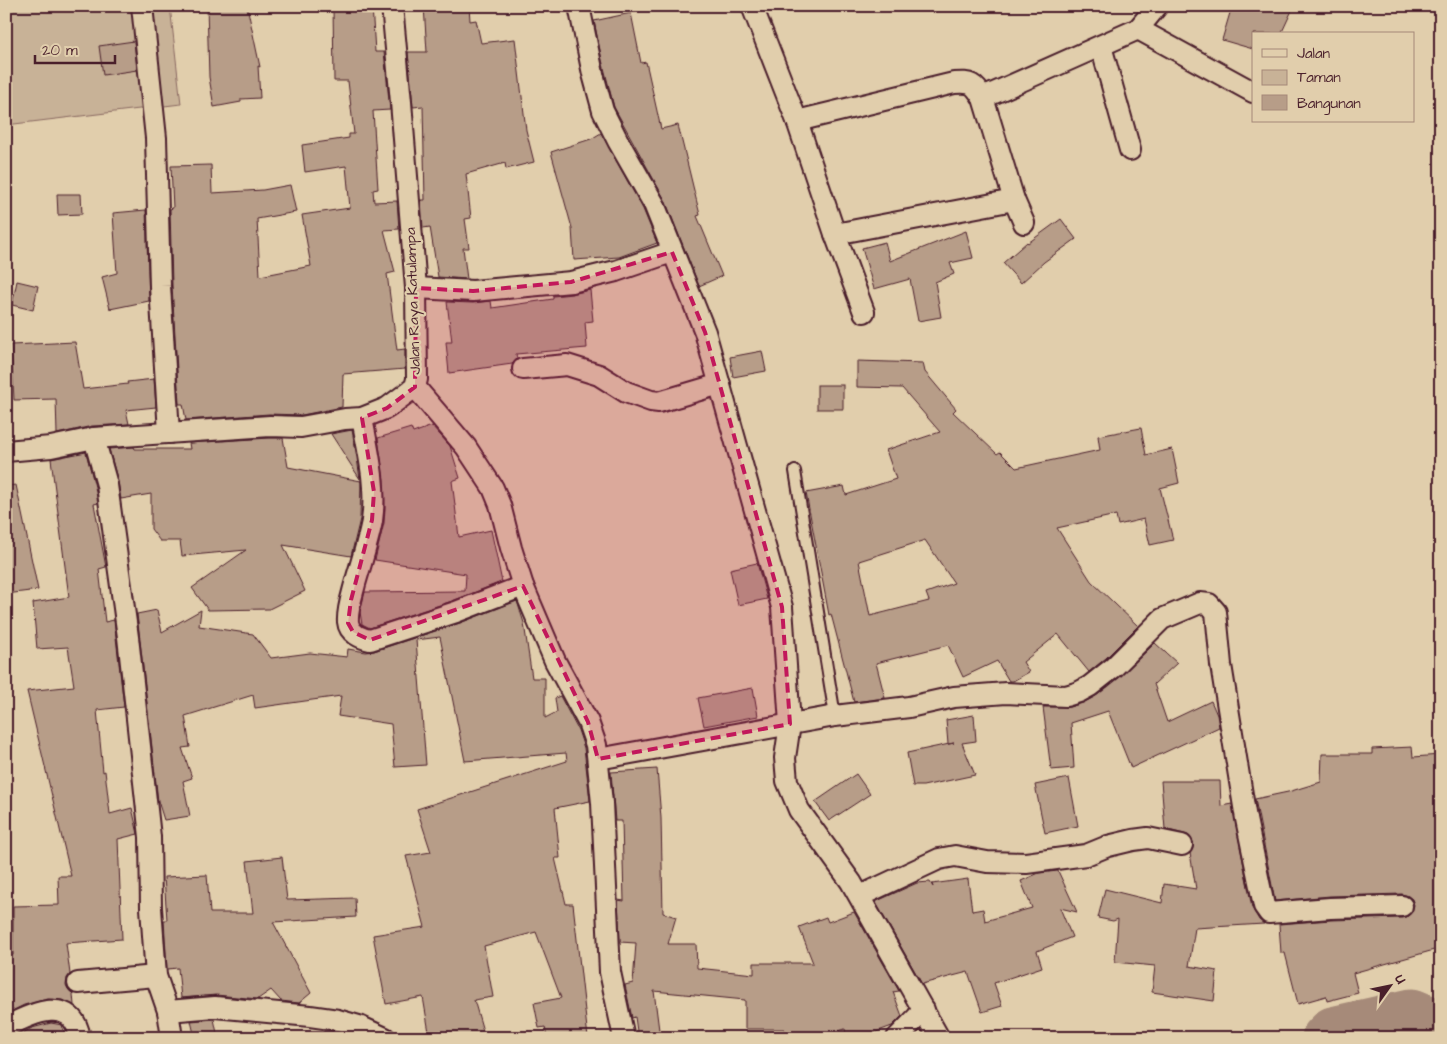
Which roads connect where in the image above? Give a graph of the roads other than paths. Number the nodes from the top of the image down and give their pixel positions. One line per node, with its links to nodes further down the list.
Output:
1 (142, 6): 22 (street)
2 (392, 6): 16 (street, Jalan Raya Katulampa)
3 (579, 6): 15 (street)
4 (752, 6): 10 (street)
5 (1157, 6): 6 (street)
6 (1138, 29): 7 (street); 8 (street)
7 (1101, 46): 9 (street); 11 (street)
8 (1252, 91)
9 (983, 98): 10 (street); 12 (street)
10 (797, 120): 14 (street)
11 (1130, 150)
12 (1014, 200): 13 (street); 14 (street)
13 (1024, 223)
14 (835, 234): 17 (street)
15 (672, 252): 16 (street); 19 (street)
16 (416, 288): 20 (street, Jalan Raya Katulampa)
17 (864, 312)
18 (523, 369): 19 (street)
19 (720, 384): 28 (street)
20 (415, 387): 21 (street, Jalan Raya Katulampa); 26 (street)
21 (362, 418): 22 (street, Jalan Raya Katulampa); 26 (street)
22 (170, 433): 23 (street, Jalan Raya Katulampa)
23 (94, 438): 24 (street, Jalan Raya Katulampa); 33 (street)
24 (6, 451)
25 (795, 471): 27 (lane)
26 (522, 586): 29 (street)
27 (835, 716): 28 (street); 32 (street)
28 (790, 724): 29 (street); 31 (street)
29 (598, 759): 41 (street)
30 (1182, 845): 31 (street)
31 (860, 896): 35 (street)
32 (1402, 906)
33 (156, 976): 34 (street); 36 (street)
34 (78, 983)
35 (924, 1010): 42 (street); 43 (street)
36 (168, 1012): 39 (street); 40 (street)
37 (6, 1027): 38 (street)
38 (80, 1038)
39 (172, 1038)
40 (385, 1038)
41 (624, 1038)
42 (897, 1038)
43 (939, 1038)

